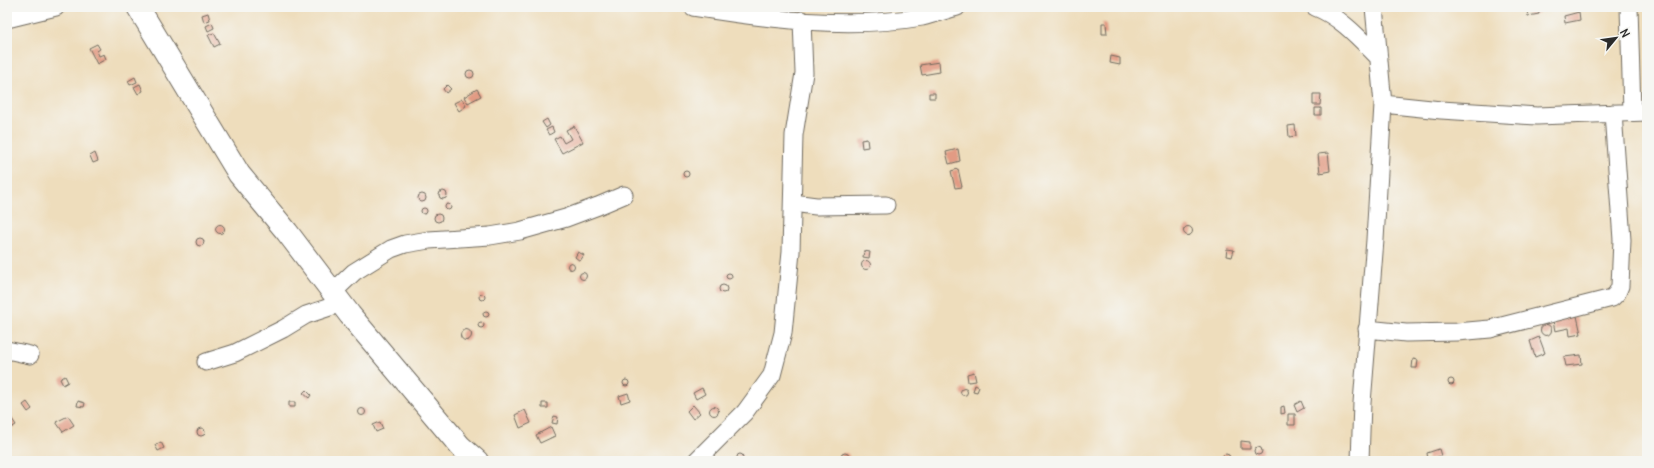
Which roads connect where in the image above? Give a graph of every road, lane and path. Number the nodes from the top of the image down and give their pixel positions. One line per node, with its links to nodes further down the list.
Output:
1 (56, 7): 8 (street)
2 (138, 7): 17 (highway)
3 (693, 7): 9 (street)
4 (957, 7): 9 (street)
5 (1315, 7): 10 (street)
6 (1374, 7): 10 (street)
7 (1630, 7): 12 (street)
8 (7, 19)
9 (802, 20): 15 (street)
10 (1379, 58): 11 (street)
11 (1383, 104): 13 (street); 18 (street)
12 (1639, 112): 13 (street)
13 (1613, 113): 18 (street)
14 (624, 194): 17 (street)
15 (793, 202): 16 (street); 23 (street)
16 (886, 205)
17 (338, 297): 21 (street); 22 (highway)
18 (1367, 330): 24 (street)
19 (7, 350): 20 (street)
20 (30, 355)
21 (206, 362)
22 (476, 461)
23 (696, 461)
24 (1360, 461)

